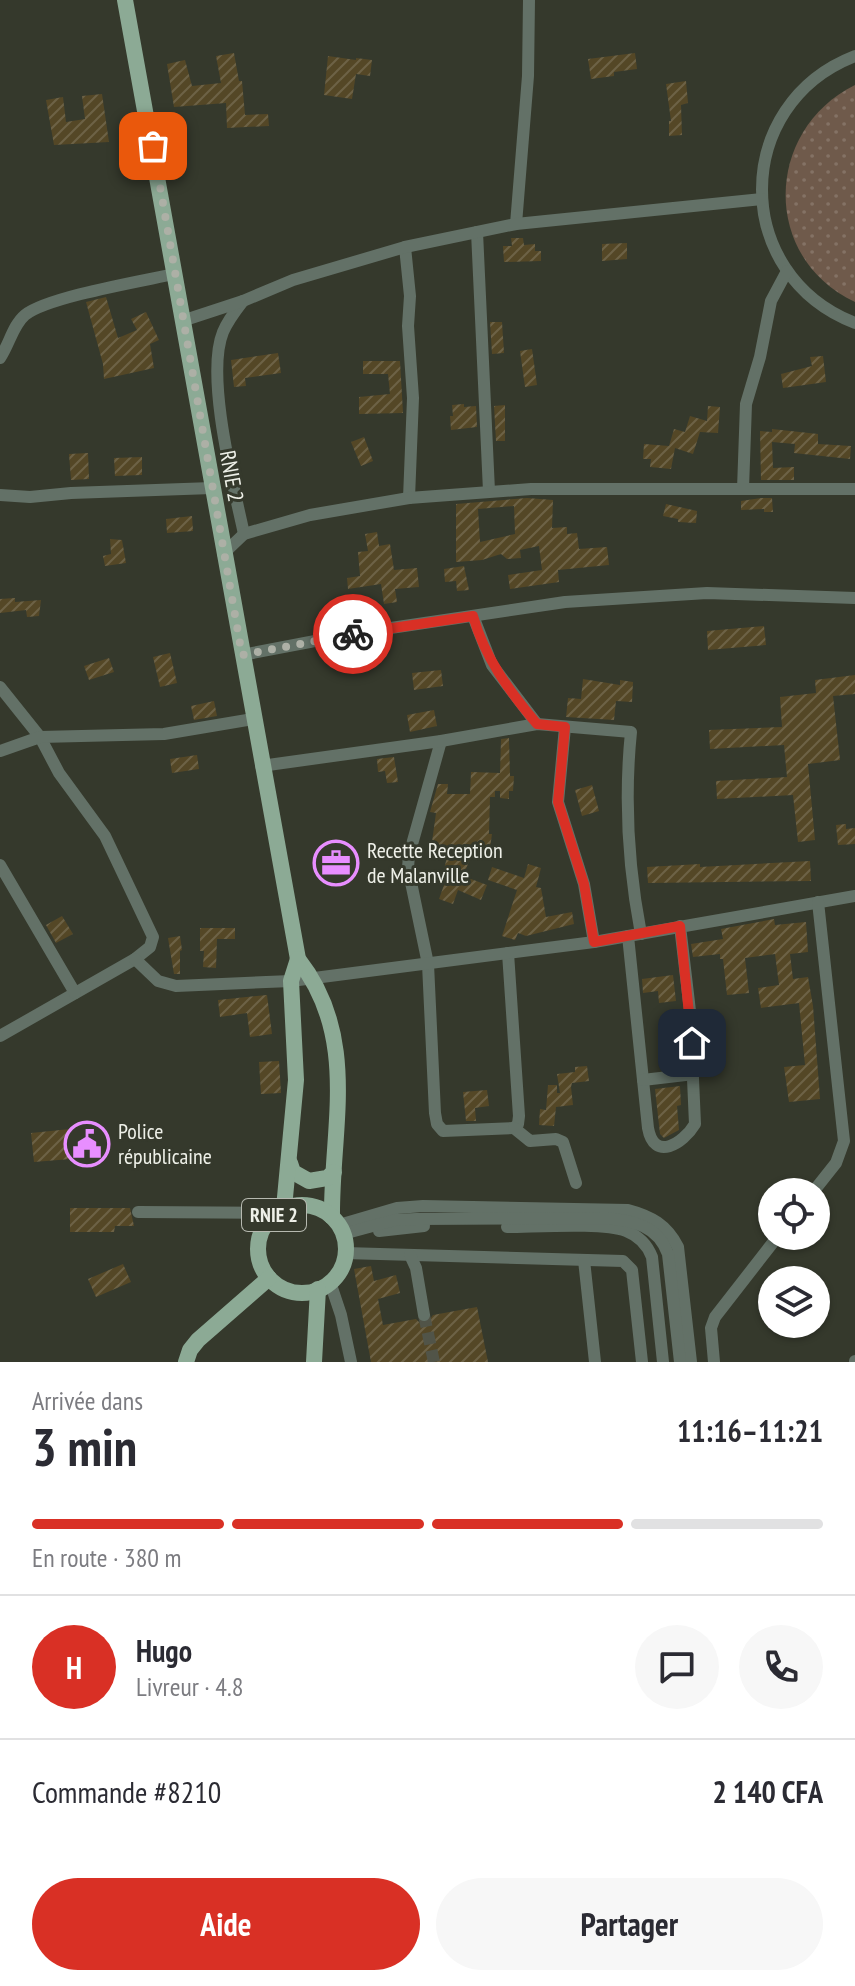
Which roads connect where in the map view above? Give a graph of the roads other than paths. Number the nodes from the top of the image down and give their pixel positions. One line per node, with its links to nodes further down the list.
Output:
1 (125, 0): 9 (main road, RNIE 2 / RNIE 2)
2 (529, 0): 5 (street)
3 (855, 56): 4 (street)
4 (762, 199): 5 (street); 8 (street)
5 (516, 224): 6 (street)
6 (477, 232): 7 (street); 17 (street)
7 (405, 247): 10 (street); 19 (street)
8 (787, 271): 12 (street); 15 (street)
9 (174, 274): 11 (main road, RNIE 2 / RNIE 2); 13 (street)
10 (243, 301): 11 (street); 20 (street)
11 (182, 321): 14 (main road, RNIE 2 / RNIE 2)
12 (855, 323)
13 (0, 358)
14 (212, 488): 18 (street); 21 (main road, RNIE 2 / RNIE 2)
15 (743, 489): 16 (street); 17 (street)
16 (855, 489)
17 (489, 491): 19 (street)
18 (0, 495)
19 (409, 498): 20 (street)
20 (244, 534): 21 (street)
21 (223, 554): 24 (main road, RNIE 2 / RNIE 2)
22 (855, 598): 23 (street)
23 (473, 616): 24 (street); 27 (street)
24 (242, 655): 26 (main road, RNIE 2 / RNIE 2)
25 (0, 687): 29 (street)
26 (253, 719): 29 (street); 32 (main road, RNIE 2 / RNIE 2)
27 (537, 724): 28 (street); 30 (street)
28 (565, 727): 37 (street); 38 (street)
29 (40, 737): 31 (street); 40 (street)
30 (441, 741): 32 (street); 42 (street)
31 (0, 751)
32 (261, 766): 41 (main road, RNIE 2 / RNIE 2)
33 (0, 865): 45 (street)
34 (855, 896): 35 (street)
35 (818, 902): 36 (street); 50 (street)
36 (680, 926): 37 (street); 47 (street)
37 (635, 935): 38 (street); 48 (street)
38 (594, 942): 39 (street)
39 (508, 953): 42 (street); 49 (street)
40 (135, 959): 44 (street); 45 (street)
41 (298, 959): 43 (main road, RNIE 2); 44 (main road, RNIE 2)
42 (428, 964): 43 (street); 49 (street)
43 (312, 977): 44 (street); 52 (main road, RNIE 2)
44 (291, 981): 51 (main road, RNIE 2)
45 (75, 993): 46 (street)
46 (0, 1036)
47 (694, 1074): 48 (street); 48 (street)
48 (643, 1080)
49 (514, 1128): 54 (street)
50 (849, 1140): 53 (street)
51 (290, 1163): 52 (main road); 55 (main road, RNIE 2)
52 (334, 1172): 57 (main road, RNIE 2)
53 (824, 1178)
54 (576, 1183)
55 (281, 1210): 56 (street); 57 (main road, RNIE 2); 61 (main road, RNIE 2)
56 (138, 1212)
57 (341, 1234): 59 (street); 62 (main road, RNIE 2); 64 (street); 70 (street)
58 (767, 1250): 73 (street)
59 (410, 1255): 60 (street); 63 (street)
60 (584, 1260): 68 (street); 69 (street)
61 (269, 1278): 62 (main road); 65 (main road)
62 (324, 1286): 66 (main road, RNIE 2); 67 (street)
63 (424, 1315)
64 (682, 1330): 71 (street); 72 (street)
65 (186, 1362)
66 (314, 1362)
67 (351, 1362)
68 (595, 1362)
69 (642, 1362)
70 (663, 1362)
71 (680, 1362)
72 (691, 1362)
73 (714, 1362)

